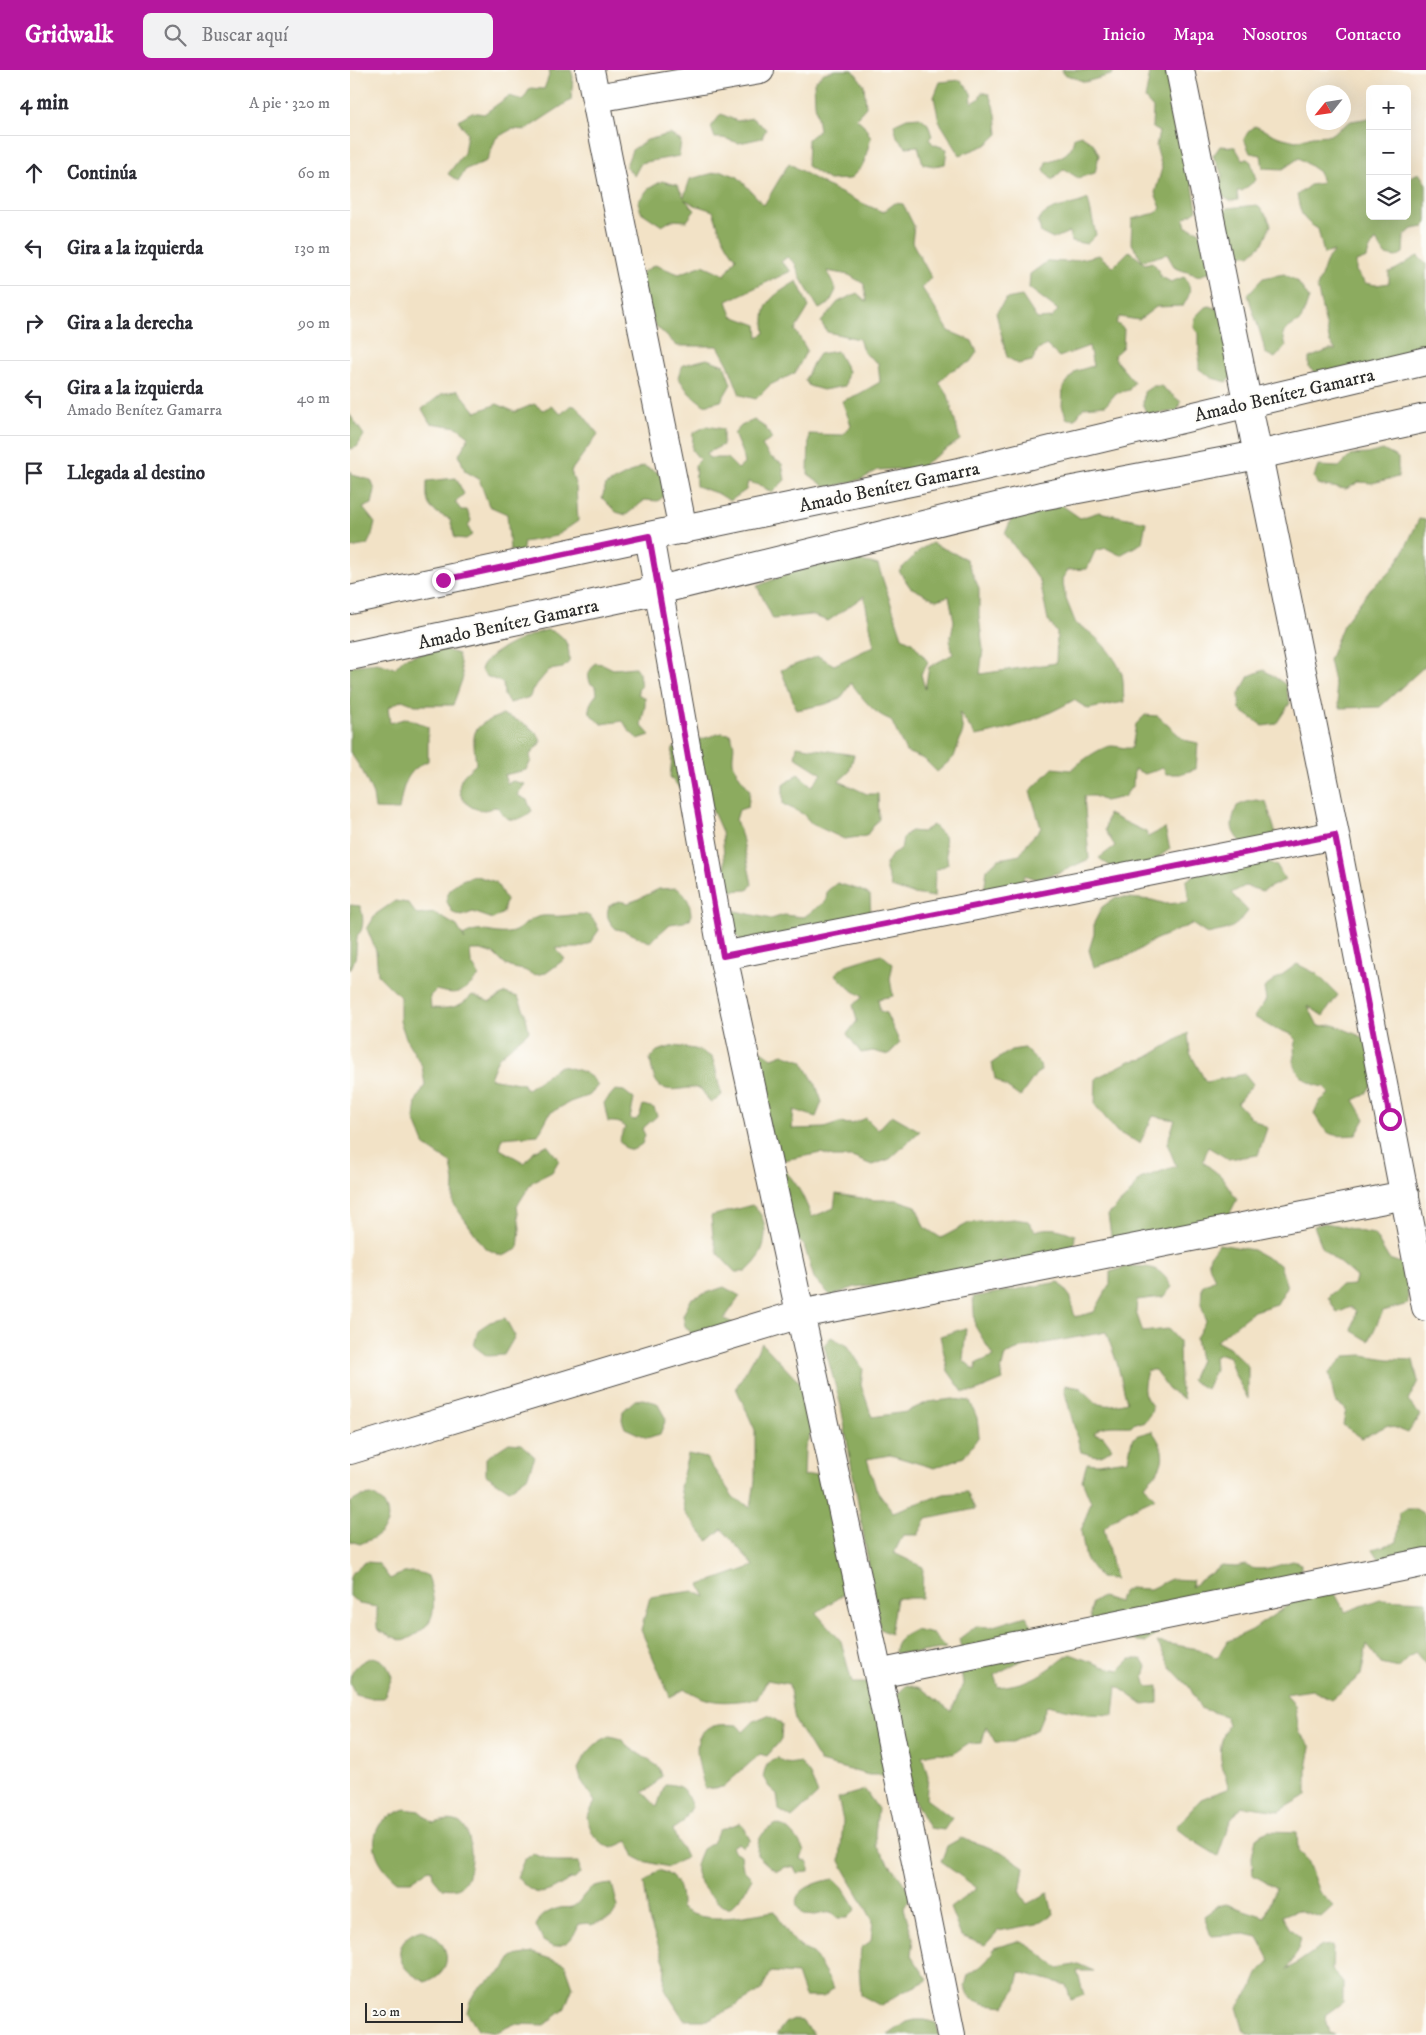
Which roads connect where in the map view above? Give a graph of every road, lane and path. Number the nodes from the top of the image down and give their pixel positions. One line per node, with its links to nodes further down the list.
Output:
1 (590, 70): 4 (street)
2 (760, 70): 4 (street)
3 (1180, 70): 6 (street)
4 (596, 98): 9 (street)
5 (1426, 361): 6 (street, Amado Benítez Gamarra)
6 (1249, 402): 8 (street); 9 (street, Amado Benítez Gamarra)
7 (1426, 418): 8 (street, Amado Benítez Gamarra)
8 (1258, 455): 11 (street, Amado Benítez Gamarra); 14 (street)
9 (683, 530): 10 (street, Amado Benítez Gamarra)
10 (649, 536): 11 (street); 12 (street, Amado Benítez Gamarra)
11 (659, 590): 13 (street, Amado Benítez Gamarra); 15 (street)
12 (350, 600)
13 (350, 656)
14 (1335, 835): 15 (street); 16 (street)
15 (723, 956): 18 (street)
16 (1405, 1195): 17 (street); 18 (street)
17 (1426, 1307)
18 (800, 1314): 19 (street); 21 (street)
19 (350, 1450)
20 (1426, 1562): 21 (street)
21 (878, 1674): 22 (street)
22 (951, 2035)

